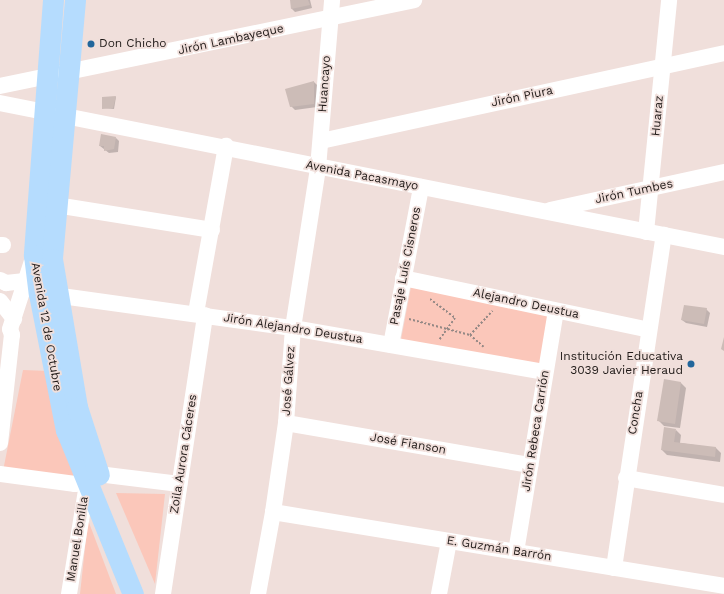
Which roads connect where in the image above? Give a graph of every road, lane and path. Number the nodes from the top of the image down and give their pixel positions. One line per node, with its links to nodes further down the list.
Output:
1 (53, 0): 10 (main road, Avenida 12 de Octubre)
2 (75, 0): 9 (main road, Avenida 12 de Octubre)
3 (332, 0): 6 (street, Huancayo)
4 (414, 0): 6 (street, Jirón Lambayeque)
5 (669, 0): 8 (street, Huaraz)
6 (330, 19): 9 (street, Jirón Lambayeque); 15 (street, Huancayo)
7 (724, 53): 8 (street, Jirón Piura)
8 (662, 66): 15 (street, Jirón Piura); 20 (street, Huaraz)
9 (70, 73): 10 (street, Jirón Lambayeque); 14 (main road, Avenida 12 de Octubre)
10 (47, 77): 11 (street, Jirón Lambayeque); 13 (main road, Avenida 12 de Octubre)
11 (0, 86)
12 (0, 103): 13 (street, Avenida Pacasmayo)
13 (44, 111): 14 (street, Avenida Pacasmayo); 29 (main road, Avenida 12 de Octubre)
14 (65, 114): 16 (street, Avenida Pacasmayo); 21 (main road, Avenida 12 de Octubre)
15 (321, 142): 17 (street, Huancayo)
16 (226, 146): 17 (street, Avenida Pacasmayo); 23 (street, Zoila Aurora Cáceres)
17 (318, 168): 19 (street, Avenida Pacasmayo); 37 (street, José Gálvez)
18 (724, 172): 20 (street, Jirón Tumbes)
19 (421, 187): 22 (street, Avenida Pacasmayo); 27 (street, Pasaje Luís Cisneros)
20 (651, 188): 22 (street, Jirón Tumbes); 24 (street, Huaraz)
21 (56, 205): 23 (street); 29 (main road, Avenida 12 de Octubre)
22 (544, 211): 24 (street, Avenida Pacasmayo)
23 (212, 230): 33 (street, Zoila Aurora Cáceres)
24 (646, 232): 25 (street, Avenida Pacasmayo)
25 (664, 235): 26 (street, Avenida Pacasmayo); 39 (street, Concha)
26 (724, 247)
27 (403, 278): 30 (street, Alejandro Deustua); 40 (street, Pasaje Luís Cisneros)
28 (0, 280): 29 (street, Jirón Alejandro Deustua)
29 (40, 290): 33 (street, Jirón Alejandro Deustua); 36 (street); 49 (main road, Avenida 12 de Octubre)
30 (502, 300): 32 (street, Alejandro Deustua); 38 (path)
31 (0, 301): 36 (street)
32 (556, 311): 39 (street, Alejandro Deustua); 42 (street, Jirón Rebeca Carrión)
33 (200, 314): 37 (street, Jirón Alejandro Deustua); 50 (street, Zoila Aurora Cáceres)
34 (405, 318): 38 (path)
35 (456, 318): 38 (path)
36 (8, 325): 43 (street)
37 (293, 328): 40 (street, Jirón Alejandro Deustua); 44 (street, José Gálvez)
38 (448, 328): 41 (path)
39 (649, 330): 48 (street, Concha)
40 (391, 345): 41 (street, Jirón Alejandro Deustua)
41 (431, 351): 42 (street, Jirón Alejandro Deustua)
42 (545, 372): 46 (street, Jirón Rebeca Carrión)
43 (2, 423): 45 (street)
44 (286, 423): 46 (street, José Fianson); 52 (street, José Gálvez)
45 (0, 443)
46 (530, 465): 54 (street, Jirón Rebeca Carrión)
47 (0, 474): 49 (street)
48 (626, 478): 51 (street); 55 (street, Concha)
49 (90, 479): 50 (street); 58 (street, Manuel Bonilla); 59 (main road, Avenida 12 de Octubre); 60 (main road, Avenida 12 de Octubre)
50 (179, 484): 61 (street, Zoila Aurora Cáceres)
51 (724, 495)
52 (273, 512): 53 (street, E. Guzmán Barrón); 62 (street, José Gálvez)
53 (449, 541): 54 (street, E. Guzmán Barrón); 63 (street)
54 (516, 552): 55 (street, E. Guzmán Barrón)
55 (614, 568): 57 (street, E. Guzmán Barrón)
56 (724, 586): 57 (street, E. Guzmán Barrón)
57 (707, 589)
58 (69, 594)
59 (133, 594)
60 (148, 594)
61 (163, 594)
62 (258, 594)
63 (439, 594)

